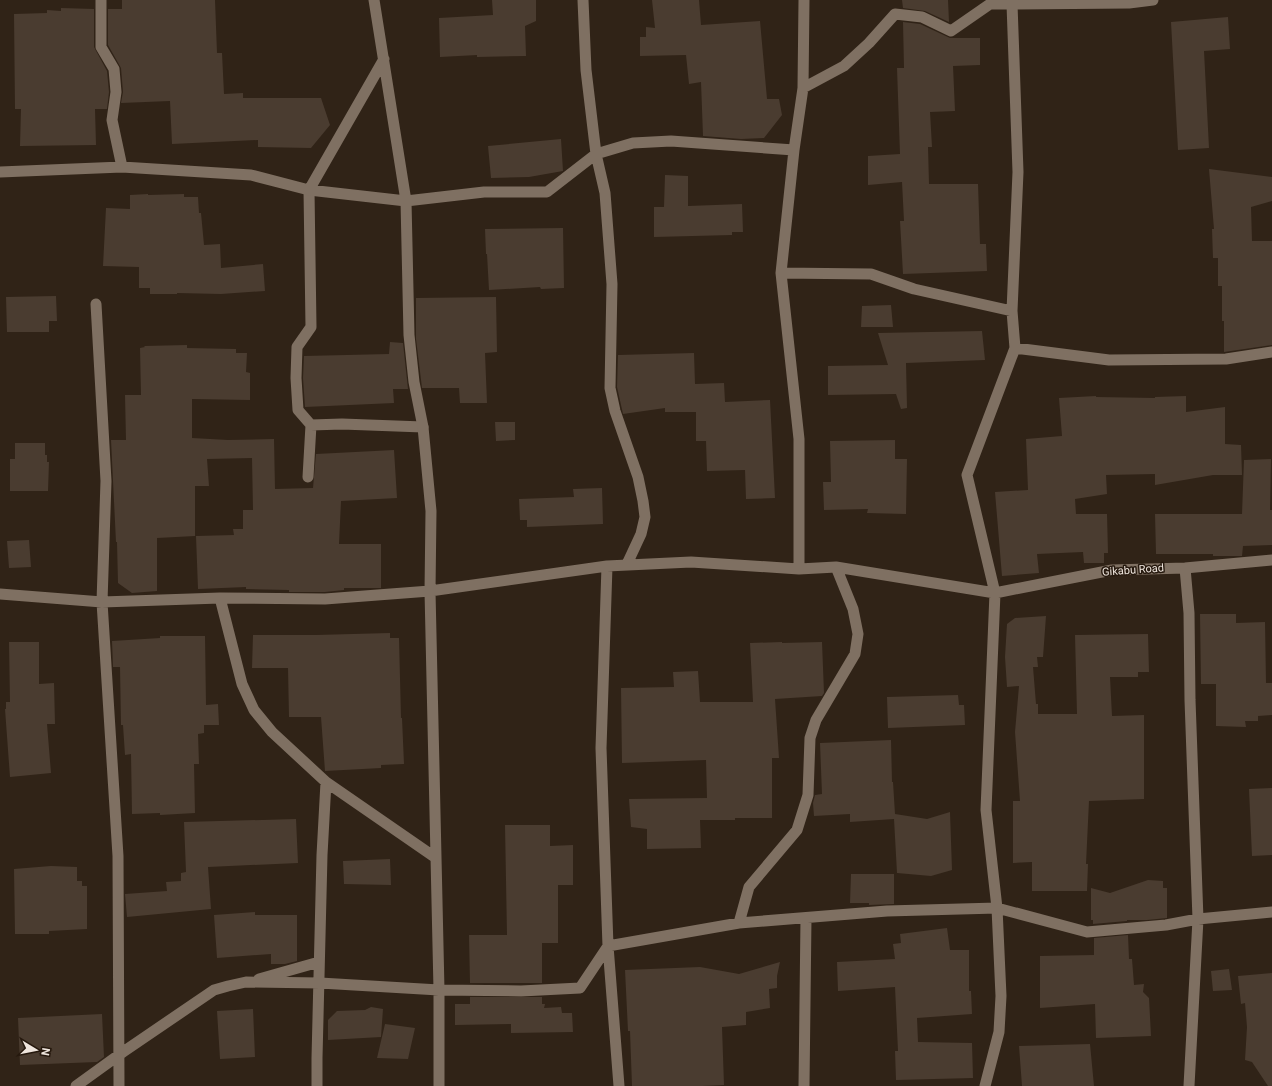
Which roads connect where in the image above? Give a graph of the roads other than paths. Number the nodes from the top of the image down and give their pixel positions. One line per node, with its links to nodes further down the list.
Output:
1 (101, 0): 11 (street)
2 (374, 0): 7 (street)
3 (583, 0): 10 (street)
4 (804, 0): 8 (street)
5 (1153, 0): 6 (street)
6 (1012, 4): 8 (street); 17 (street)
7 (384, 59): 13 (street); 14 (street)
8 (803, 88): 9 (street)
9 (794, 150): 10 (street); 15 (street)
10 (596, 154): 14 (street); 24 (street)
11 (122, 167): 12 (street); 13 (street)
12 (0, 172)
13 (309, 190): 14 (street); 20 (street)
14 (406, 201): 21 (street)
15 (781, 273): 17 (street); 28 (street)
16 (96, 304): 33 (street)
17 (1012, 311): 18 (street)
18 (1015, 348): 19 (street); 30 (street)
19 (1272, 352)
20 (311, 425): 21 (street); 22 (street)
21 (423, 427): 29 (street)
22 (308, 477)
23 (1272, 560): 27 (street, Gikabu Road)
24 (627, 564): 25 (street, Gikabu Road); 28 (street, Gikabu Road)
25 (607, 566): 29 (street, Gikabu Road); 41 (street)
26 (836, 567): 28 (street, Gikabu Road); 30 (street, Gikabu Road); 40 (street)
27 (1185, 568): 30 (street, Gikabu Road); 39 (street)
28 (799, 569)
29 (430, 591): 32 (street, Gikabu Road); 35 (street)
30 (995, 592): 36 (street)
31 (0, 594): 33 (street, Gikabu Road)
32 (220, 598): 33 (street, Gikabu Road); 34 (street)
33 (102, 602): 46 (street)
34 (326, 782): 35 (street); 42 (street)
35 (436, 858): 45 (street)
36 (997, 908): 38 (street); 39 (street); 53 (street)
37 (1272, 912): 39 (street)
38 (806, 918): 40 (street); 52 (street)
39 (1198, 919): 54 (street)
40 (739, 923): 41 (street)
41 (608, 946): 45 (street); 51 (street)
42 (320, 962): 43 (street); 44 (street)
43 (246, 982): 44 (street); 46 (street)
44 (320, 983): 45 (street); 49 (street)
45 (440, 990): 50 (street)
46 (118, 1056): 47 (street); 48 (street)
47 (76, 1086)
48 (119, 1086)
49 (317, 1086)
50 (439, 1086)
51 (619, 1086)
52 (804, 1086)
53 (985, 1086)
54 (1189, 1086)

